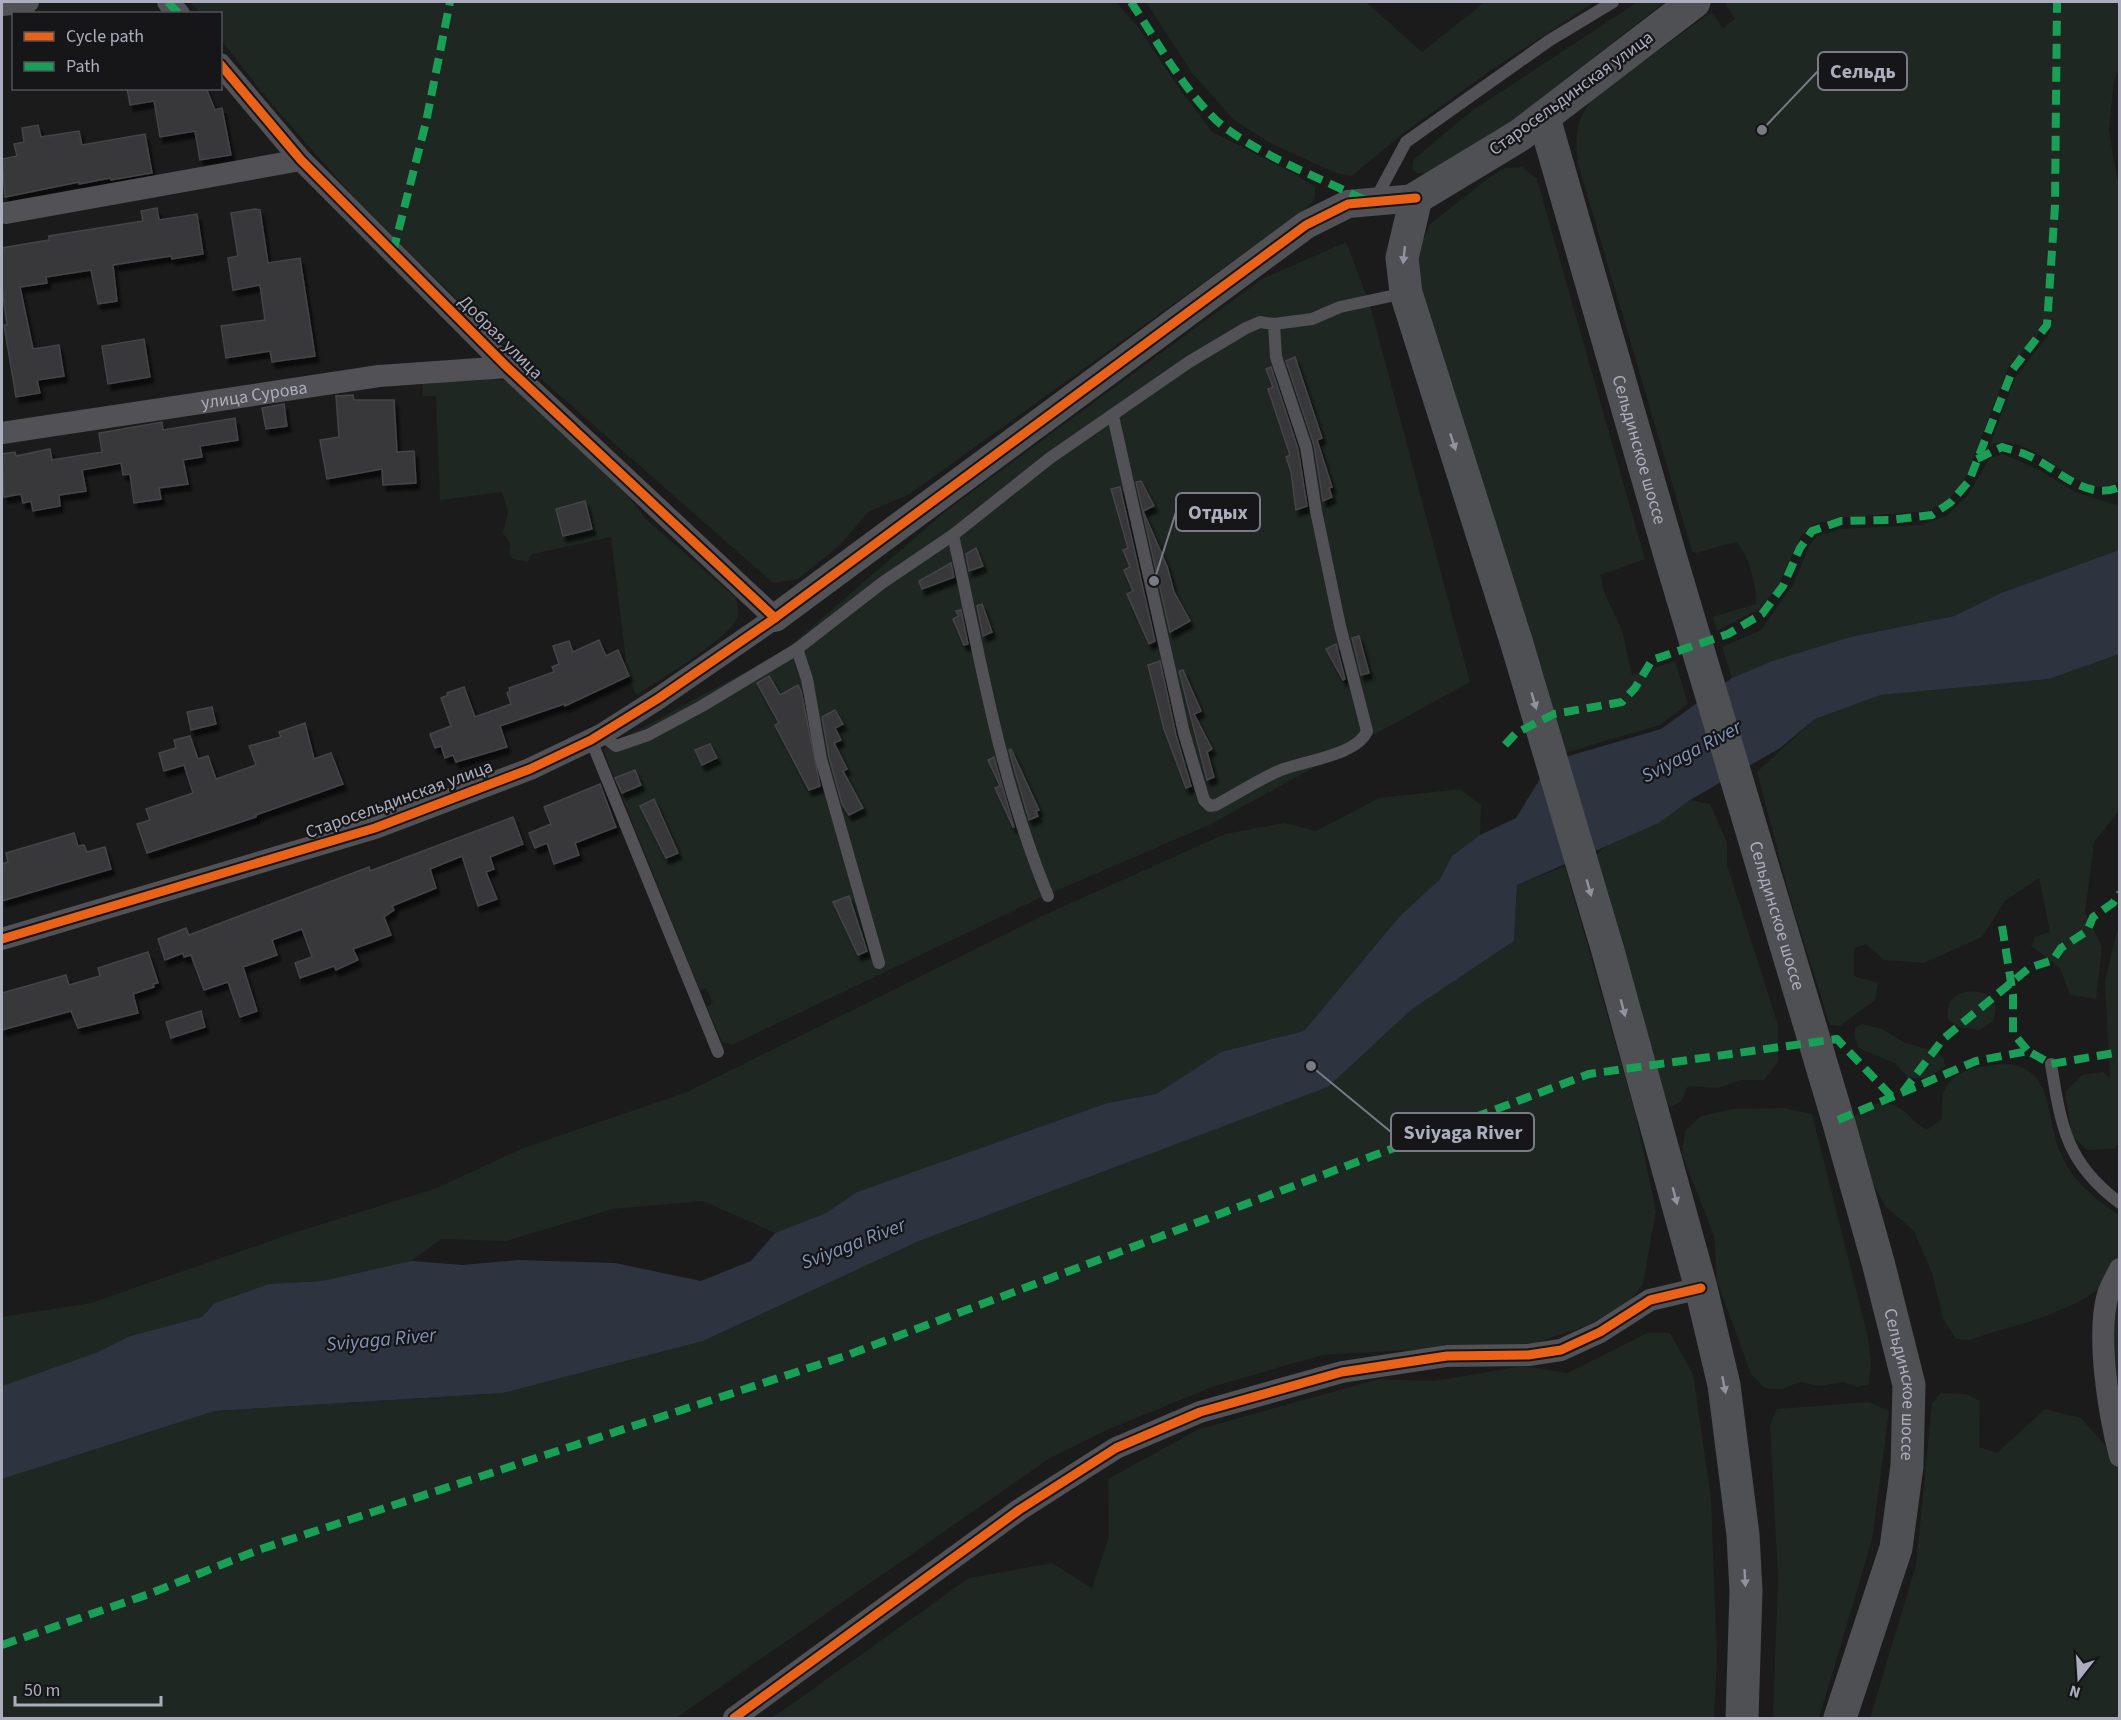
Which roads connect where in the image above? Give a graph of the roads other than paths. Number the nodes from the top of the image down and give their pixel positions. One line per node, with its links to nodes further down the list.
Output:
1 (28, 2): 4 (street)
2 (1613, 2): 9 (lane)
3 (1694, 2): 6 (main road, Старосельдинская улица)
4 (2, 5)
5 (222, 66): 7 (street, Добрая улица)
6 (1544, 118): 8 (main road, Старосельдинская улица); 31 (main road, Сельдинское шоссе)
7 (302, 160): 10 (street); 13 (street, Добрая улица)
8 (1416, 198): 9 (street); 11 (main road, one-way to 11)
9 (1373, 203): 17 (street)
10 (6, 213)
11 (1406, 292): 12 (lane); 27 (main road, one-way to 27)
12 (1274, 324): 14 (lane); 14 (lane)
13 (507, 367): 15 (street, улица Сурова); 17 (street, Добрая улица)
14 (1113, 416): 16 (lane)
15 (2, 433)
16 (953, 535): 18 (lane); 20 (lane)
17 (775, 618): 19 (street, Старосельдинская улица)
18 (797, 649): 19 (lane); 22 (lane)
19 (596, 737): 21 (street, Старосельдинская улица); 23 (lane)
20 (1048, 896)
21 (2, 939)
22 (879, 963)
23 (718, 1052)
24 (2051, 1064): 25 (lane)
25 (2120, 1203)
26 (2120, 1269): 28 (street)
27 (1701, 1288): 29 (street); 30 (main road, one-way to 30)
28 (2118, 1444)
29 (734, 1719)
30 (1742, 1719)
31 (1840, 1719)

